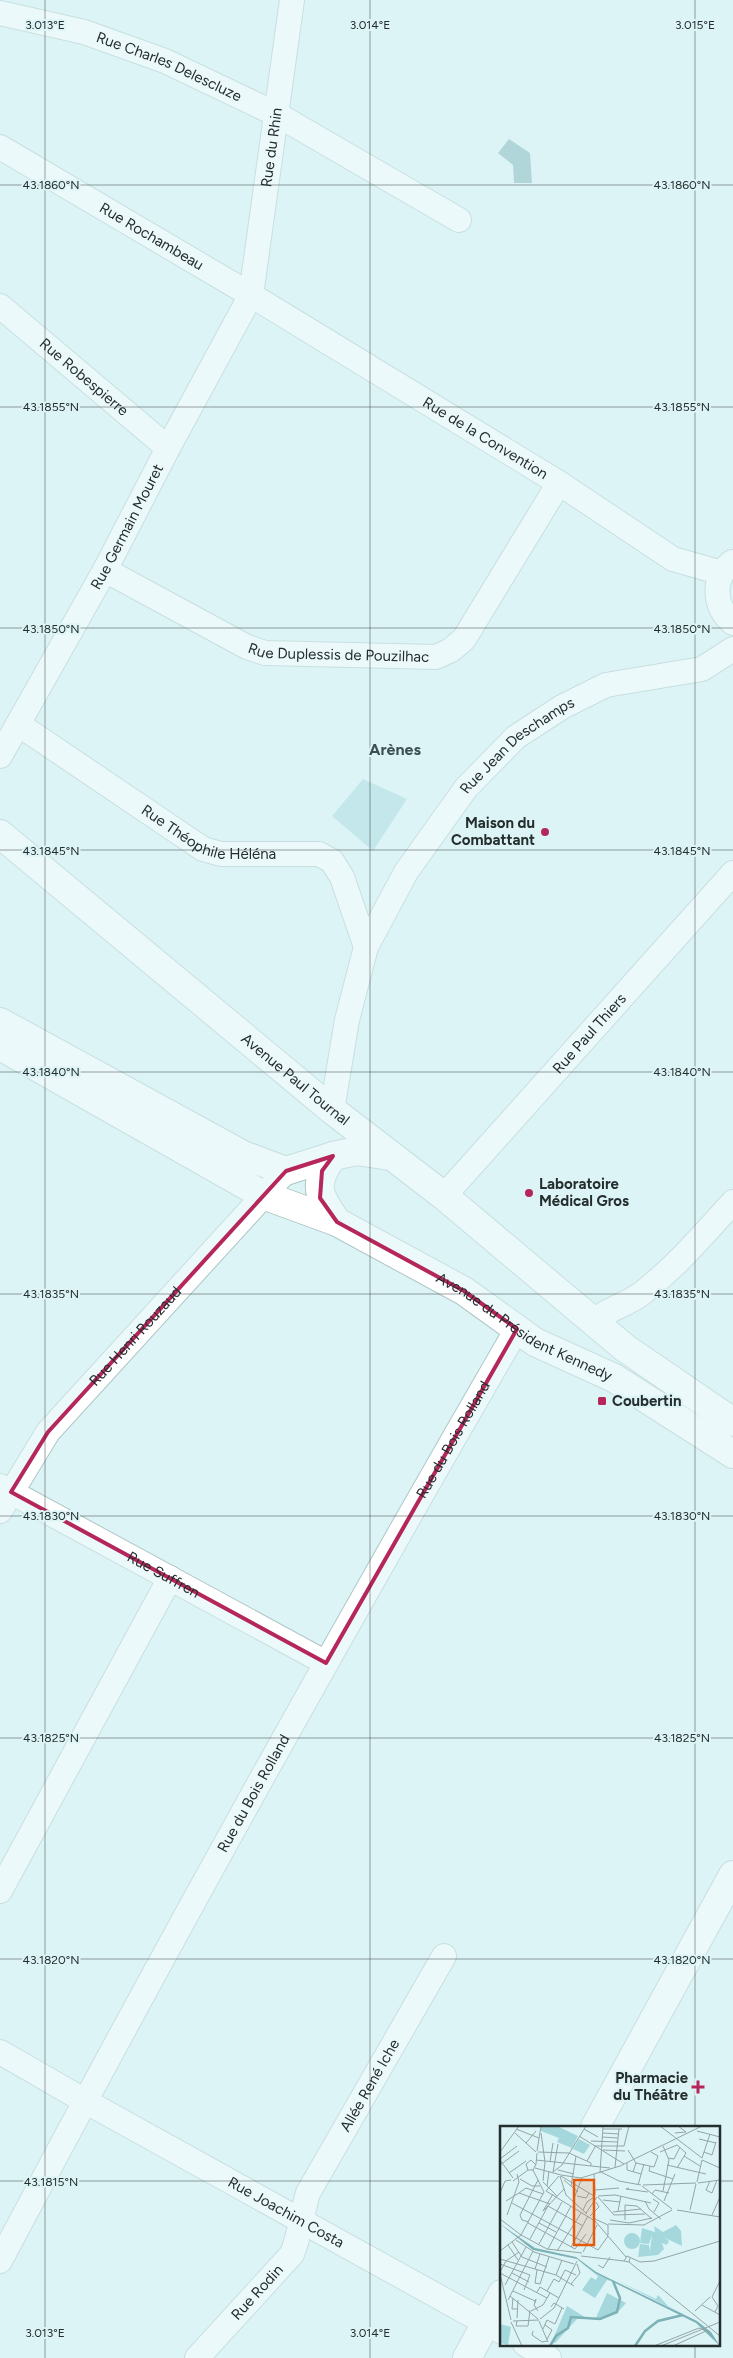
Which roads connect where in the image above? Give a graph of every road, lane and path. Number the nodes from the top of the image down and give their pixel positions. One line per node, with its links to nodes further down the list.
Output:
1 (292, 0): 3 (street, Rue du Rhin)
2 (0, 13): 3 (street, Rue Charles Delescluze)
3 (276, 114): 5 (street, Rue Charles Delescluze); 6 (street, Rue du Rhin)
4 (0, 147): 6 (street, Rue Rochambeau)
5 (459, 220)
6 (251, 295): 8 (street, Rue Germain Mouret); 9 (street, Rue de la Convention)
7 (0, 306): 8 (street, Rue Robespierre)
8 (168, 448): 11 (street, Rue Germain Mouret)
9 (559, 483): 10 (street, Rue de la Convention); 11 (street, Rue Duplessis de Pouzilhac)
10 (728, 567): 12 (street)
11 (105, 570): 14 (street, Rue Germain Mouret)
12 (733, 623)
13 (733, 649): 18 (street, Rue Jean Deschamps)
14 (18, 724): 15 (street, Rue Germain Mouret); 18 (street, Rue Théophile Héléna)
15 (0, 756)
16 (0, 834): 21 (main road, Avenue Paul Tournal)
17 (733, 872): 26 (street, Rue Paul Thiers)
18 (366, 947): 21 (street, Rue Jean Deschamps)
19 (0, 1022): 24 (main road)
20 (0, 1046): 25 (main road, Avenue du Président Kennedy)
21 (332, 1110): 23 (main road, Avenue Paul Tournal)
22 (333, 1156): 23 (main road); 24 (main road); 28 (main road, Avenue du Président Kennedy)
23 (390, 1156): 26 (main road, Avenue Paul Tournal)
24 (286, 1171): 25 (street, Rue Henri Rouzaud)
25 (263, 1195): 28 (main road, Avenue du Président Kennedy); 33 (street, Rue Henri Rouzaud)
26 (444, 1196): 29 (main road, Avenue Paul Tournal)
27 (733, 1202): 29 (street)
28 (337, 1222): 30 (main road, Avenue du Président Kennedy)
29 (594, 1321): 31 (main road, Avenue Paul Tournal)
30 (517, 1328): 32 (main road, Avenue du Président Kennedy); 35 (street, Rue du Bois Rolland)
31 (733, 1422)
32 (733, 1454)
33 (4, 1496): 34 (street, Rue Suffren)
34 (170, 1578): 35 (street, Rue Suffren); 37 (street)
35 (326, 1664): 40 (street, Rue du Bois Rolland)
36 (733, 1875): 41 (main road)
37 (0, 1891)
38 (444, 1956): 42 (street, Allée René Iche)
39 (0, 2052): 40 (street, Rue Joachim Costa)
40 (85, 2101): 42 (street, Rue Joachim Costa); 43 (street, Rue du Bois Rolland)
41 (596, 2126)
42 (300, 2218): 45 (street, Rue Joachim Costa); 47 (street, Rue Rodin)
43 (0, 2261)
44 (500, 2302): 45 (main road)
45 (494, 2327): 48 (main road)
46 (528, 2346): 49 (street)
47 (197, 2358)
48 (467, 2358)
49 (549, 2358)

